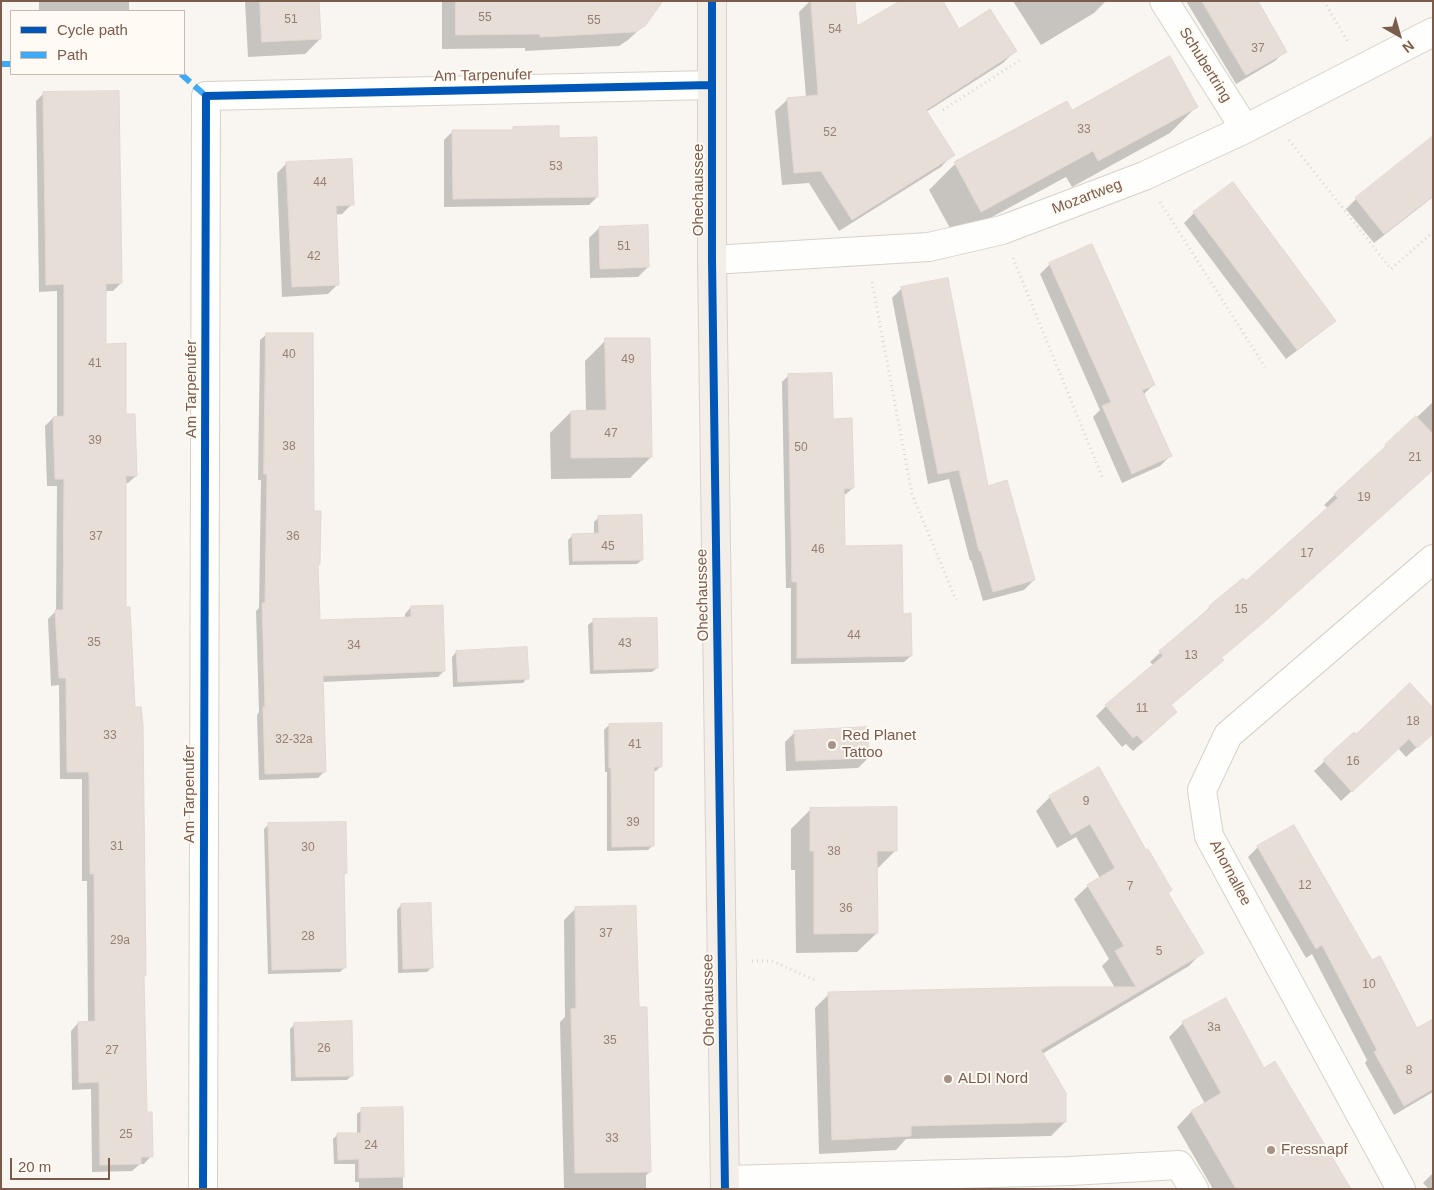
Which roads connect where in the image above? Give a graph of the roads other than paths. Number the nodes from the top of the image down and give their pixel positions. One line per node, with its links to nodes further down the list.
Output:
1 (712, 1): 4 (main road, Ohechaussee)
2 (1164, 1): 5 (street, Schubertring)
3 (1433, 32): 5 (street, Mozartweg)
4 (712, 85): 6 (main road, Ohechaussee); 9 (street, Am Tarpenufer)
5 (1245, 129): 6 (street, Mozartweg)
6 (712, 260): 8 (main road, Ohechaussee)
7 (1433, 559): 11 (street, Ahornallee)
8 (725, 1184): 10 (street)
9 (203, 1189)
10 (1194, 1189)
11 (1401, 1189)

